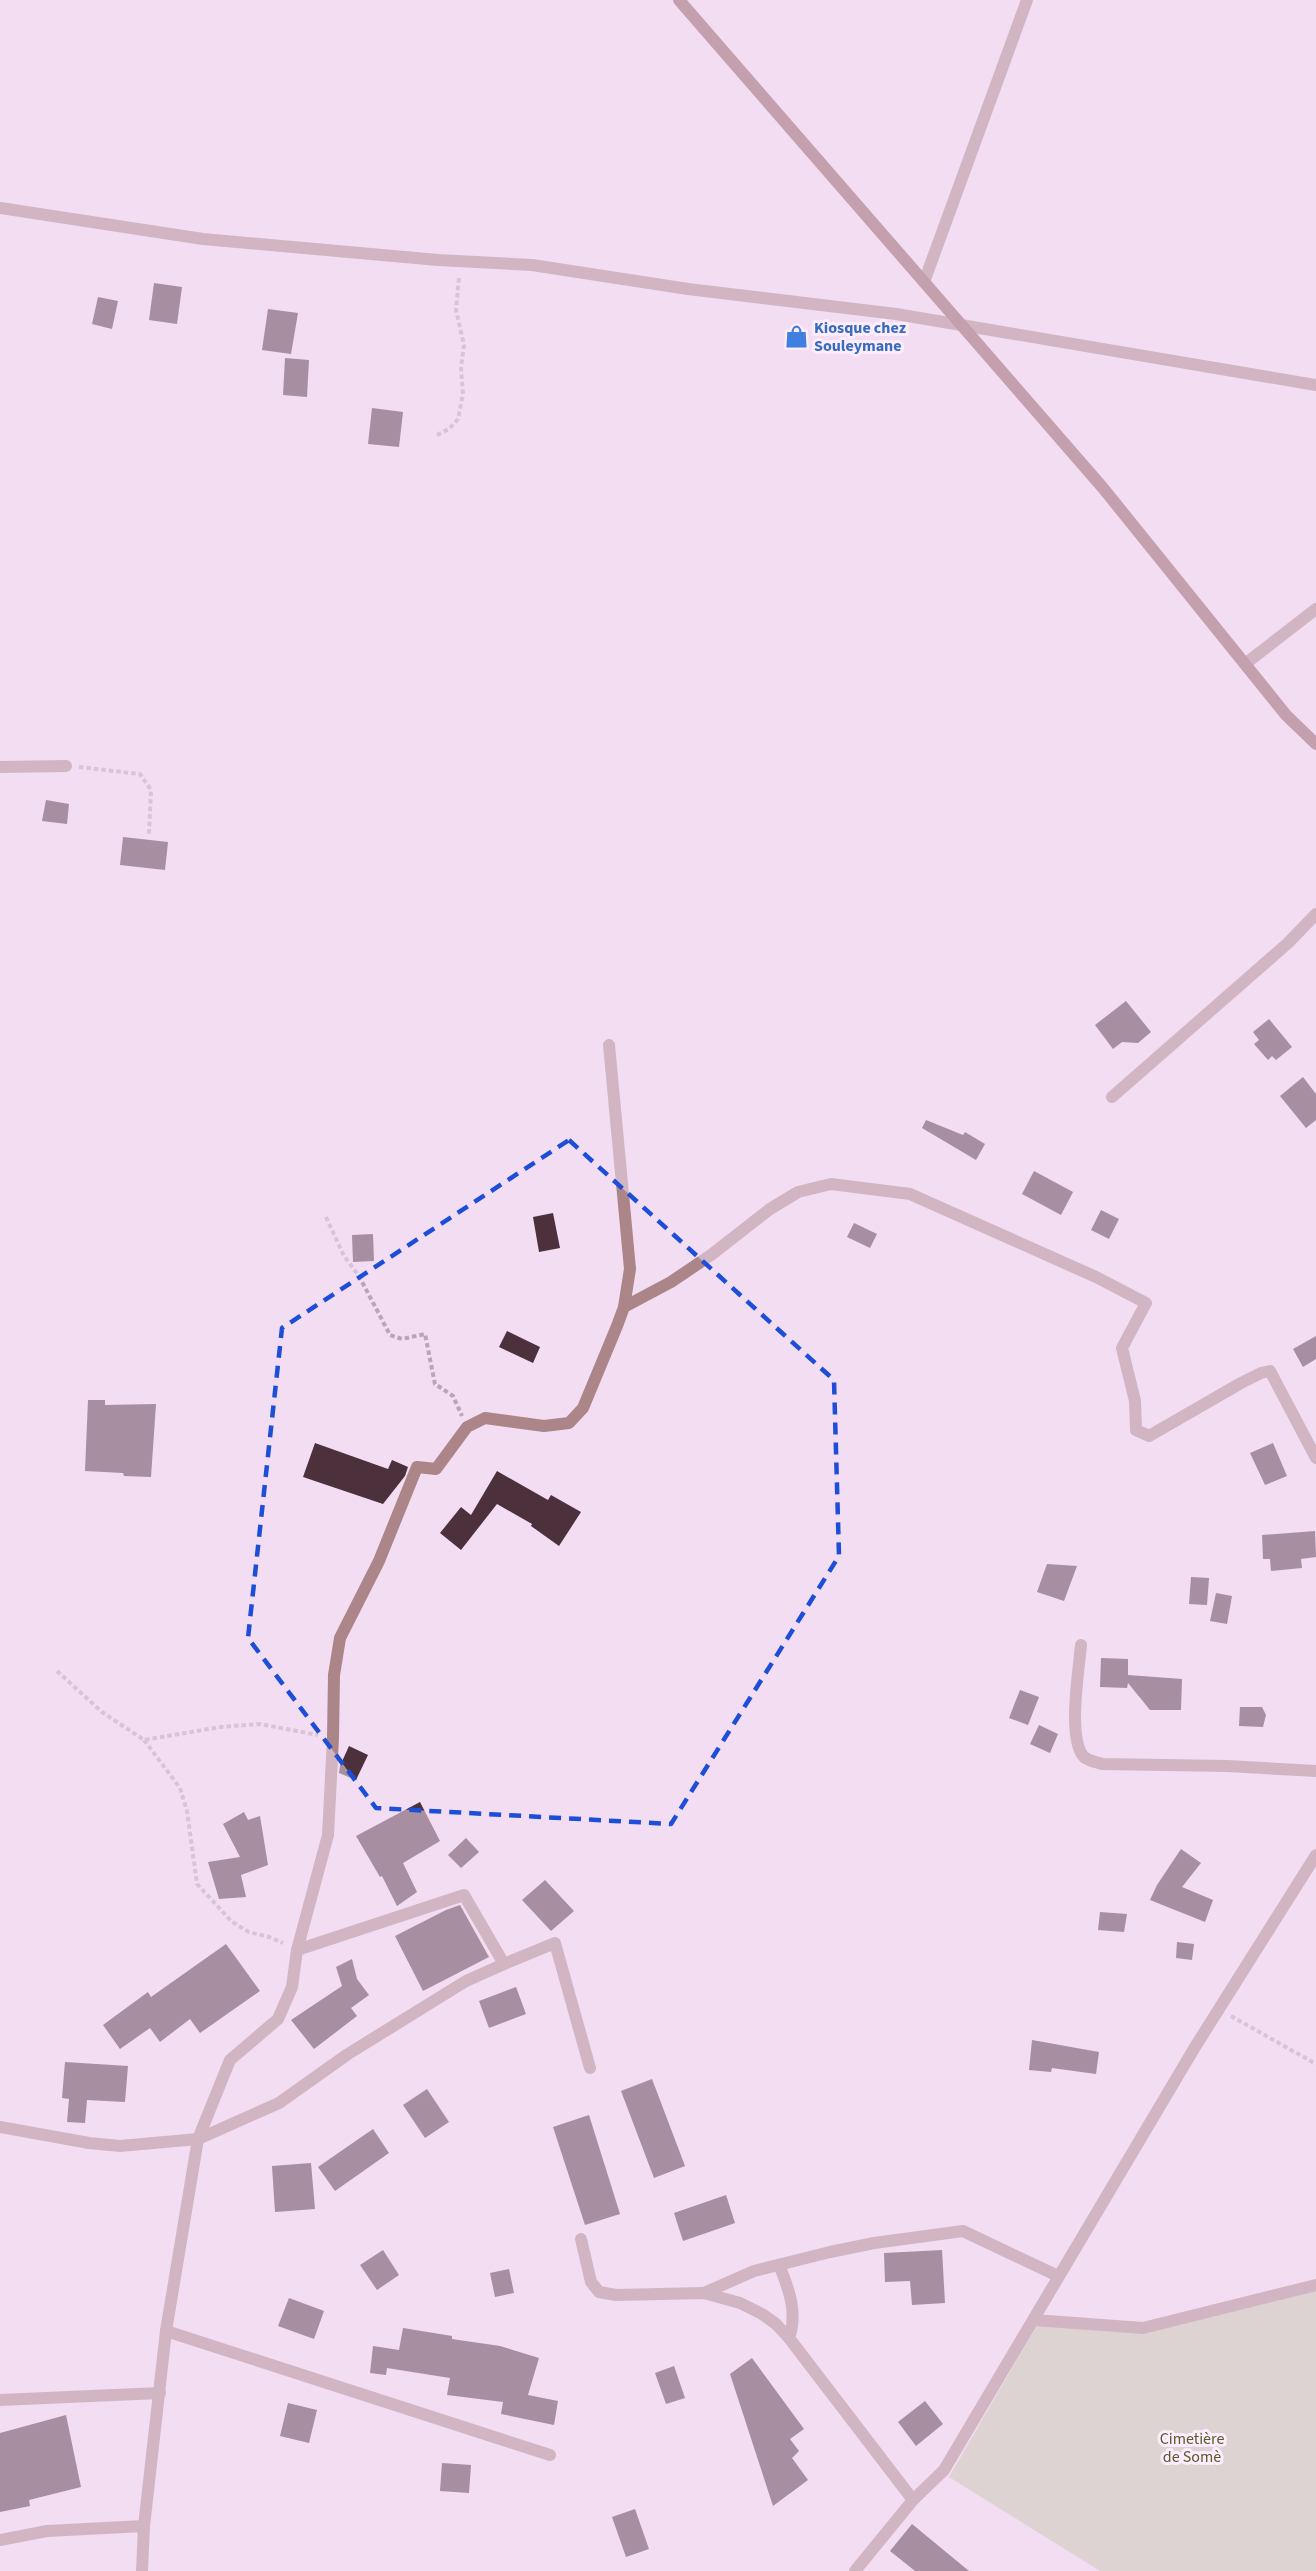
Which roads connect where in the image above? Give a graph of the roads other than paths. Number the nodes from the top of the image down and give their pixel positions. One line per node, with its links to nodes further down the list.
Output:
1 (679, 0): 4 (street)
2 (1027, 0): 4 (street)
3 (0, 208): 5 (street)
4 (924, 282): 5 (street)
5 (963, 326): 6 (street); 8 (street)
6 (1316, 385)
7 (1316, 609): 8 (street)
8 (1245, 664): 9 (street)
9 (1316, 744)
10 (66, 766): 11 (street)
11 (0, 767)
12 (1316, 914): 14 (street)
13 (609, 1045): 15 (street)
14 (1112, 1097)
15 (624, 1307): 16 (street); 21 (street)
16 (1316, 1458)
17 (1080, 1645): 18 (street)
18 (1316, 1771)
19 (1316, 1855): 20 (street)
20 (1313, 1868): 28 (street)
21 (297, 1950): 22 (street); 25 (street)
22 (504, 1964): 23 (street); 25 (street)
23 (590, 2068)
24 (0, 2127): 25 (street)
25 (198, 2139): 32 (street)
26 (581, 2239): 30 (street)
27 (779, 2265): 28 (street); 30 (street); 33 (street)
28 (1058, 2276): 31 (street)
29 (1316, 2285): 31 (street)
30 (704, 2293): 33 (street)
31 (1034, 2320): 37 (street)
32 (166, 2331): 34 (street); 36 (street)
33 (789, 2337): 37 (street)
34 (160, 2393): 35 (street); 38 (street)
35 (0, 2400)
36 (550, 2455)
37 (913, 2500): 41 (street)
38 (144, 2526): 39 (street); 40 (street)
39 (0, 2540)
40 (142, 2571)
41 (855, 2571)

